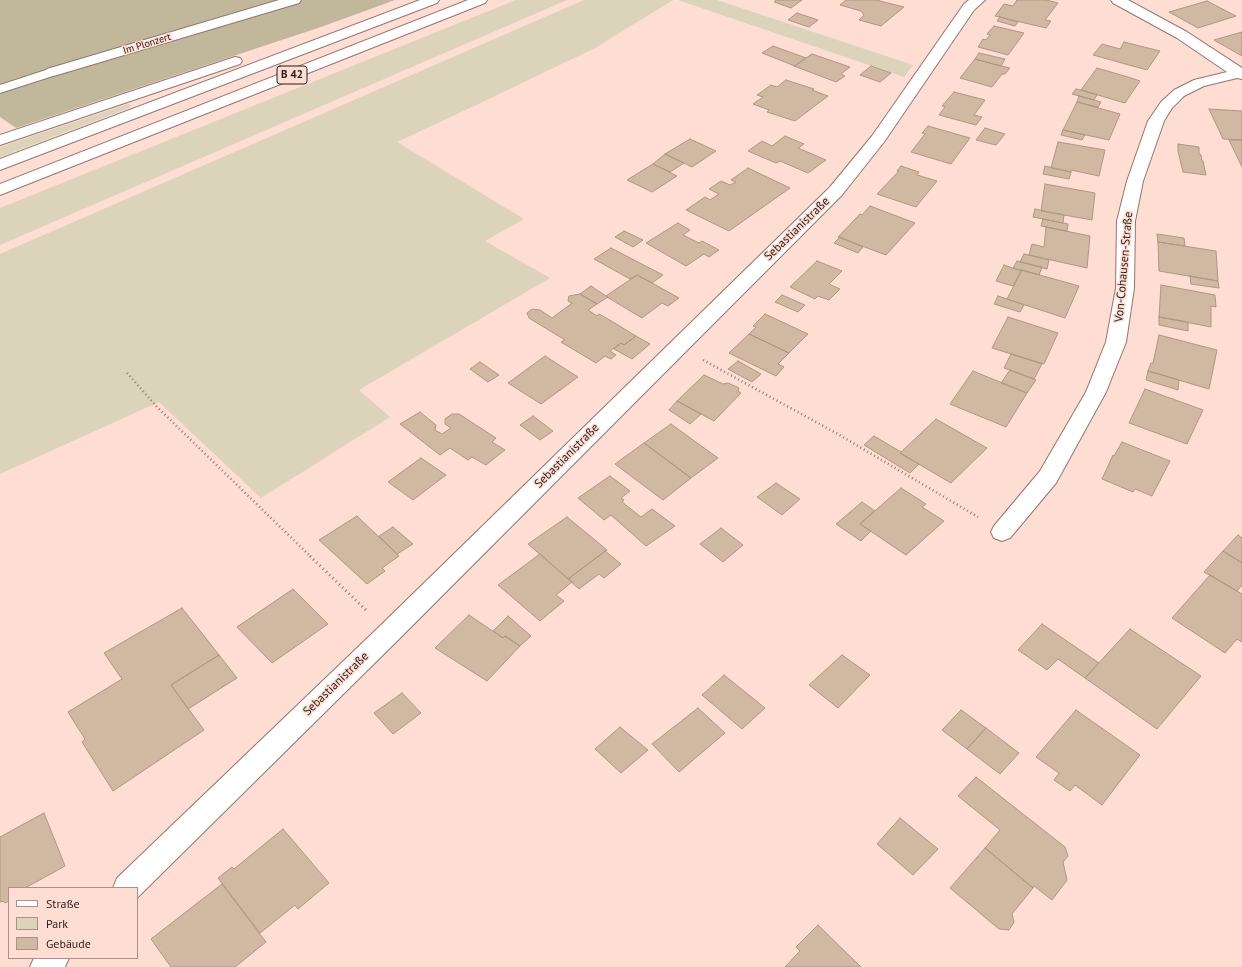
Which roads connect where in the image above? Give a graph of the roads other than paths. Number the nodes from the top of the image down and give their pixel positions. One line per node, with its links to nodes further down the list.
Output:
1 (294, 0): 7 (main road, Im Plonzert)
2 (432, 0): 6 (main road, B 42)
3 (480, 0): 12 (main road, B 42)
4 (978, 0): 14 (main road, Sebastianistraße)
5 (1118, 0): 8 (main road)
6 (352, 30): 10 (main road); 11 (main road, B 42)
7 (52, 72): 9 (lane, Im Plonzert)
8 (1241, 74): 13 (main road, Von-Cohausen-Straße)
9 (0, 88)
10 (0, 140)
11 (0, 165)
12 (0, 190)
13 (1002, 532)
14 (128, 887)
15 (53, 959): 16 (main road)
16 (45, 967)

